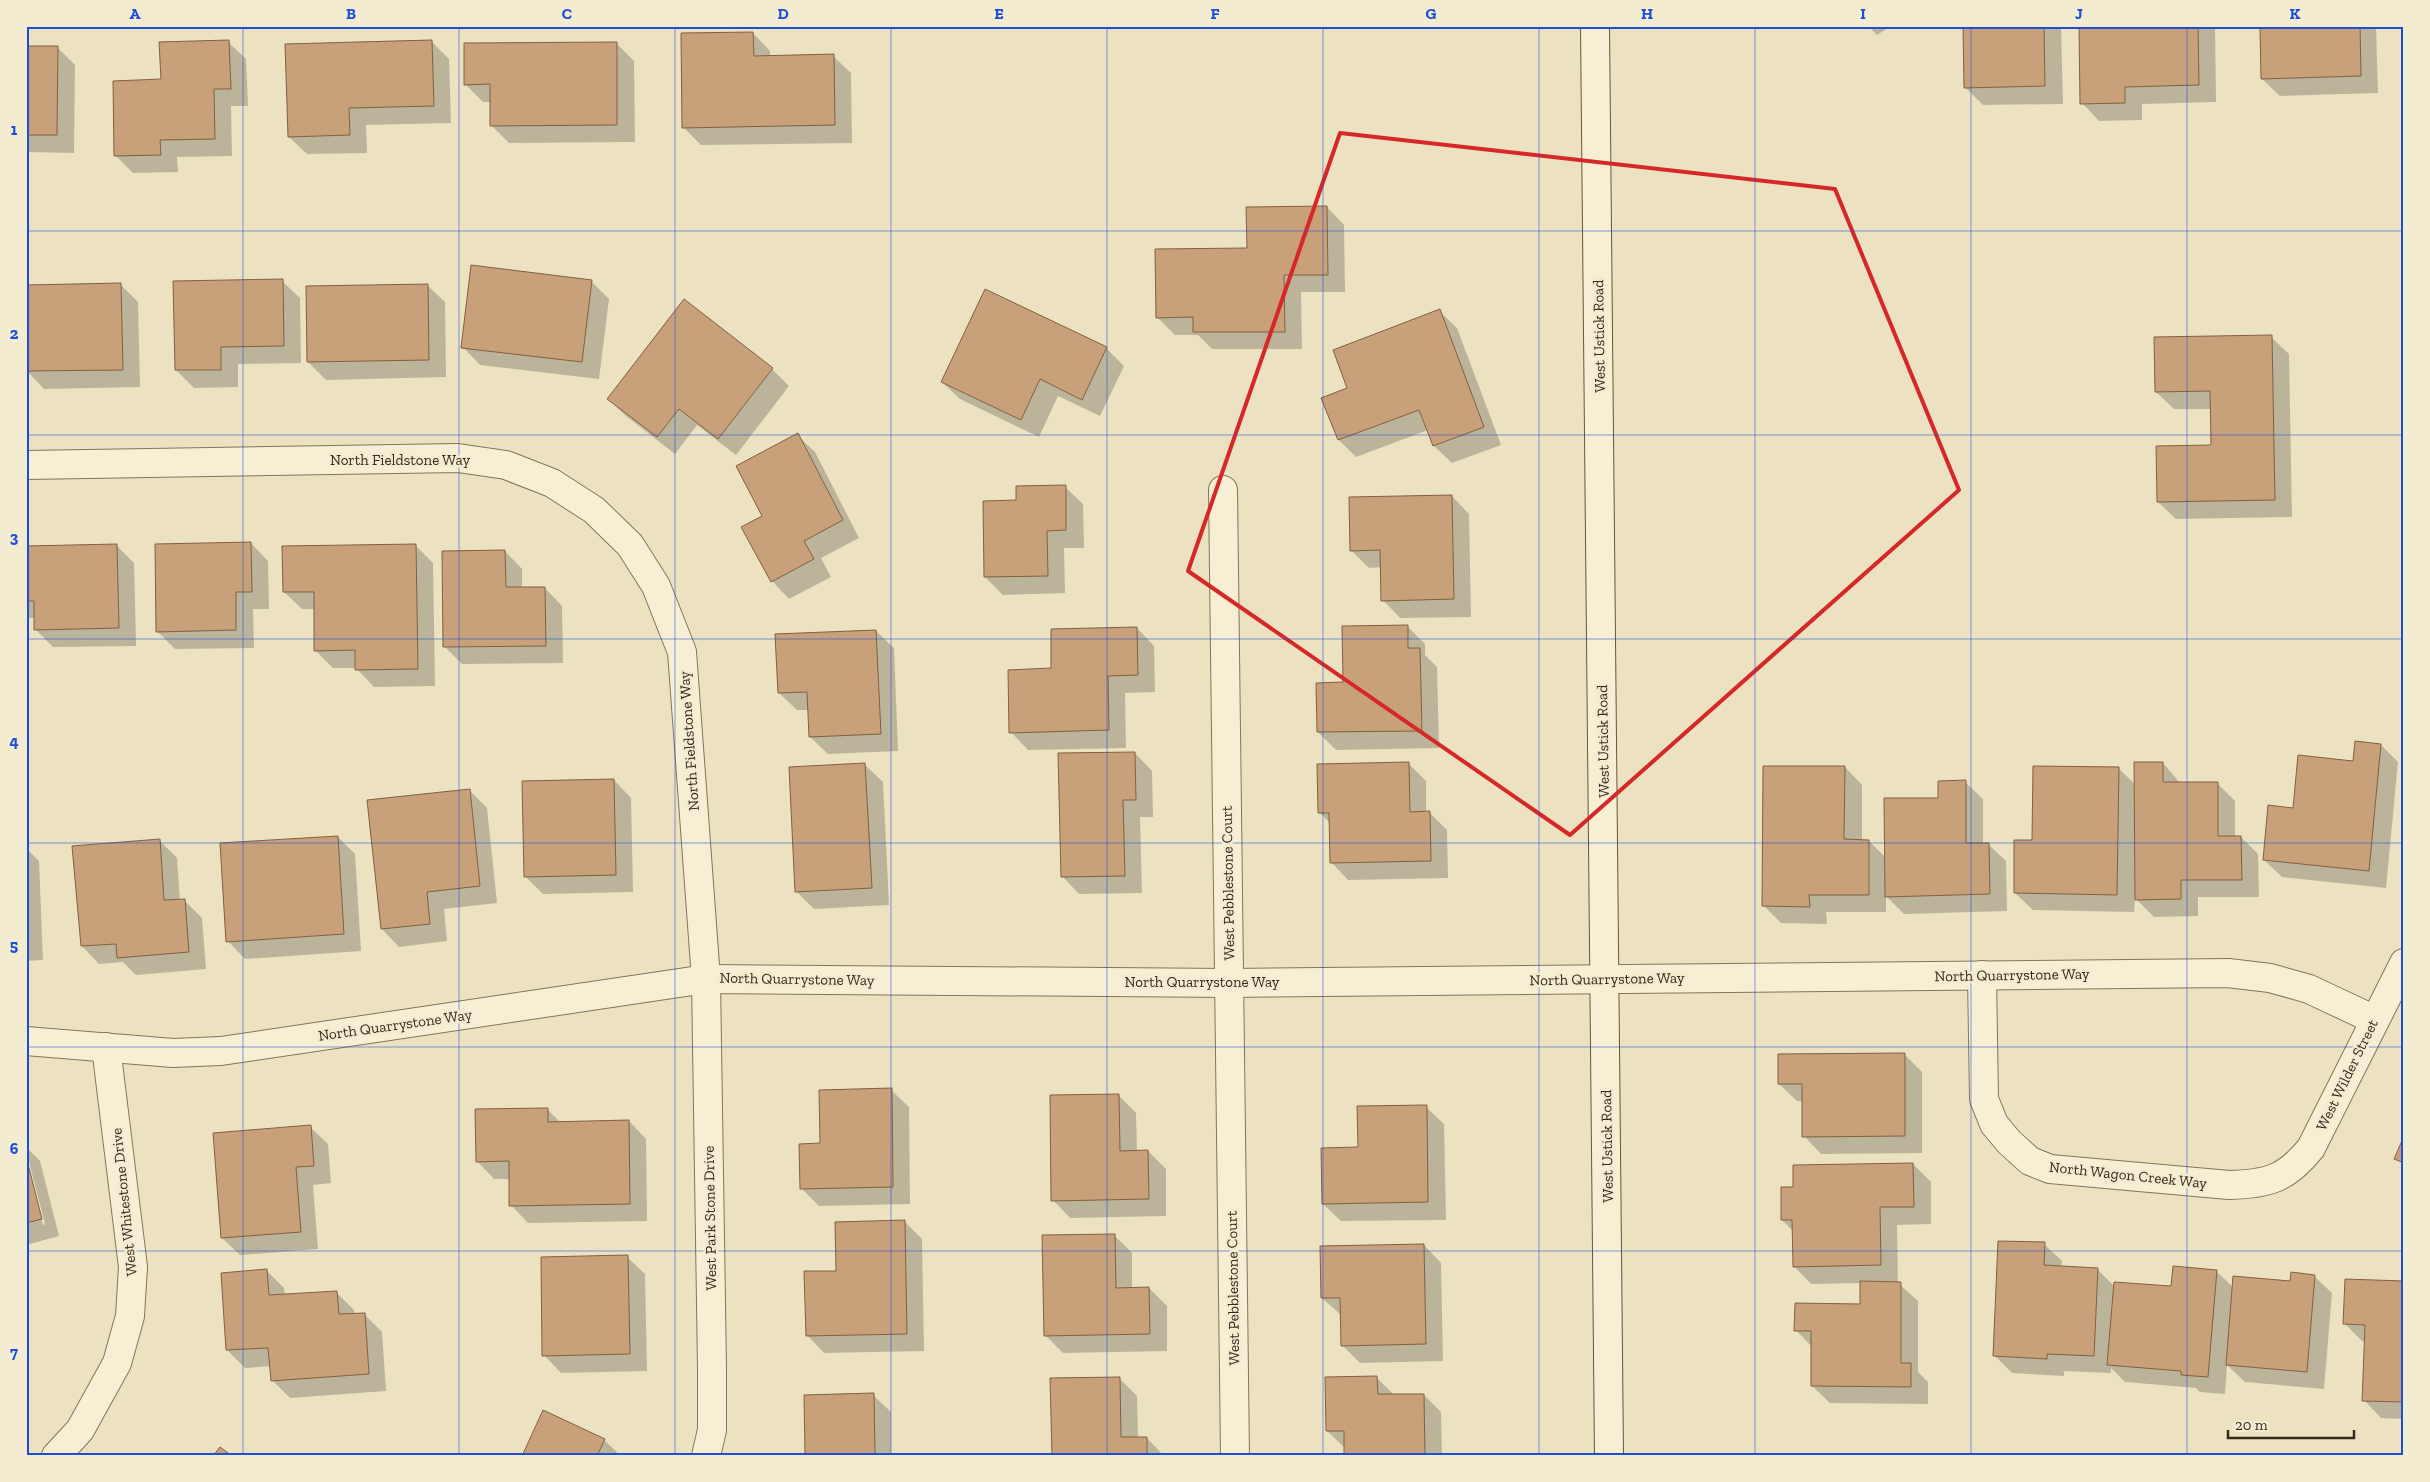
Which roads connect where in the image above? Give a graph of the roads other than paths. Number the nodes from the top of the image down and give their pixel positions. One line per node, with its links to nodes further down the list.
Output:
1 (1595, 26): 7 (street, West Ustick Road)
2 (26, 465): 6 (street, North Fieldstone Way)
3 (1223, 490): 8 (street, West Pebblestone Court)
4 (2404, 963): 9 (street, West Wilder Street)
5 (1982, 975): 7 (street, North Quarrystone Way); 9 (street, North Quarrystone Way); 12 (street, North Wagon Creek Way)
6 (706, 979): 8 (street, North Quarrystone Way); 11 (street, North Quarrystone Way); 14 (street, West Park Stone Drive)
7 (1605, 979): 8 (street, North Quarrystone Way); 16 (street, West Ustick Road)
8 (1229, 983): 15 (street, West Pebblestone Court)
9 (2375, 1020): 12 (street, West Wilder Street)
10 (26, 1041): 11 (street, North Quarrystone Way)
11 (106, 1047): 13 (street, West Whitestone Drive)
12 (2278, 1177)
13 (56, 1456)
14 (706, 1456)
15 (1235, 1456)
16 (1609, 1456)

